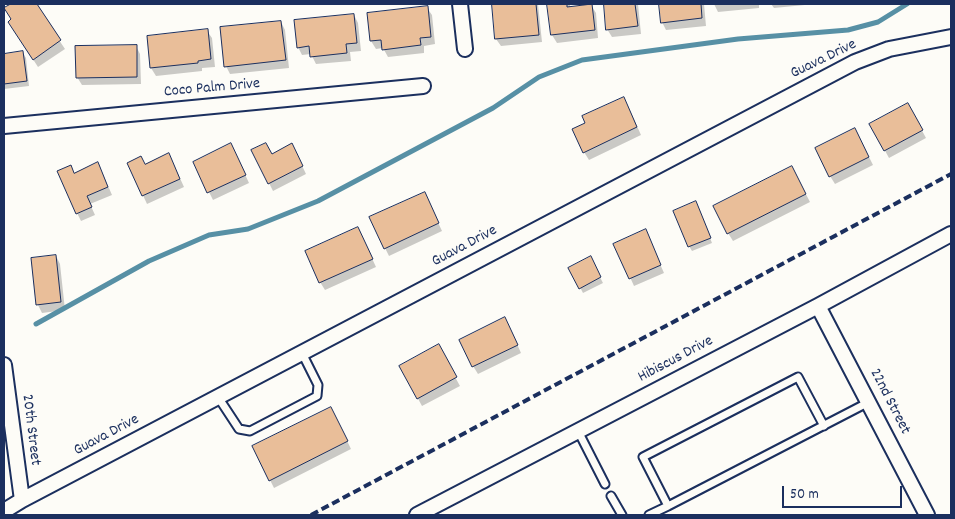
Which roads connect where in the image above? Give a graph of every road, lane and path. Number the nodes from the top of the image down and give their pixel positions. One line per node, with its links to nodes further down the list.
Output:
1 (460, 4): 3 (street)
2 (951, 37): 8 (street, Guava Drive)
3 (465, 49)
4 (423, 86): 5 (street, Coco Palm Drive)
5 (4, 126)
6 (951, 234): 7 (street, Hibiscus Drive)
7 (818, 306): 11 (street, 22nd Street); 13 (street, Hibiscus Drive)
8 (302, 352): 10 (street, Guava Drive); 10 (lane)
9 (4, 365): 16 (street, 20th Street)
10 (218, 397): 16 (street, Guava Drive)
11 (869, 402): 12 (lane); 22 (street, 22nd Street)
12 (824, 426): 17 (lane); 17 (lane)
13 (578, 431): 14 (lane); 19 (street, Hibiscus Drive)
14 (605, 484)
15 (611, 496): 20 (lane)
16 (22, 500): 18 (street, Guava Drive)
17 (668, 506): 21 (lane)
18 (4, 511)
19 (417, 515)
20 (622, 515)
21 (649, 515)
22 (927, 515)

